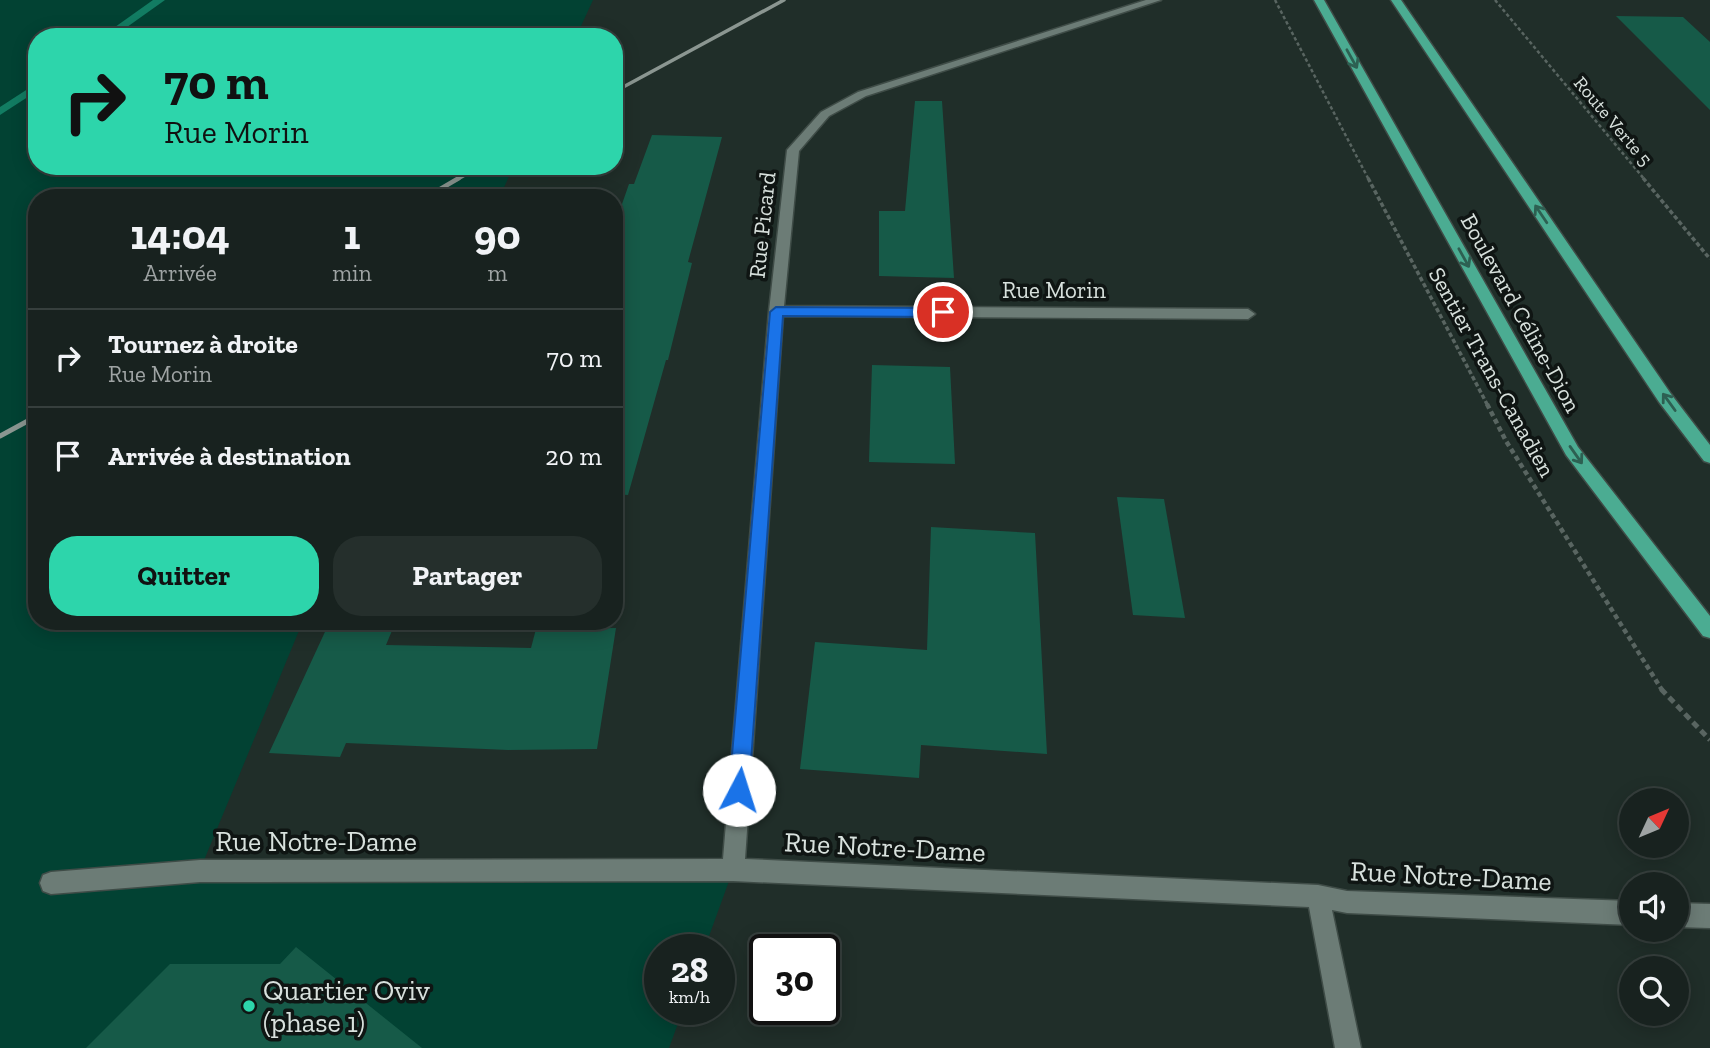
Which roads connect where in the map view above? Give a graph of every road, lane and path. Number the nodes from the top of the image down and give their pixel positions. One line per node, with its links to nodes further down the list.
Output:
1 (1156, 0): 7 (street, Rue Picard)
2 (1275, 0): 11 (path, Sentier Trans-Canadien)
3 (1319, 0): 10 (main road, Boulevard Céline-Dion, one-way to 10)
4 (1396, 0): 9 (main road, one-way to 4)
5 (1494, 0): 6 (path, Route Verte 5)
6 (1710, 259)
7 (776, 312): 8 (street, Rue Morin); 12 (street, Rue Picard)
8 (1248, 314)
9 (1710, 457)
10 (1710, 630)
11 (1710, 740)
12 (733, 870): 13 (street, Rue Notre-Dame); 14 (street, Rue Notre-Dame)
13 (51, 883)
14 (1318, 896): 15 (street, Rue Notre-Dame); 18 (street)
15 (1619, 913)
16 (1689, 915): 17 (street)
17 (1710, 916)
18 (1348, 1048)

